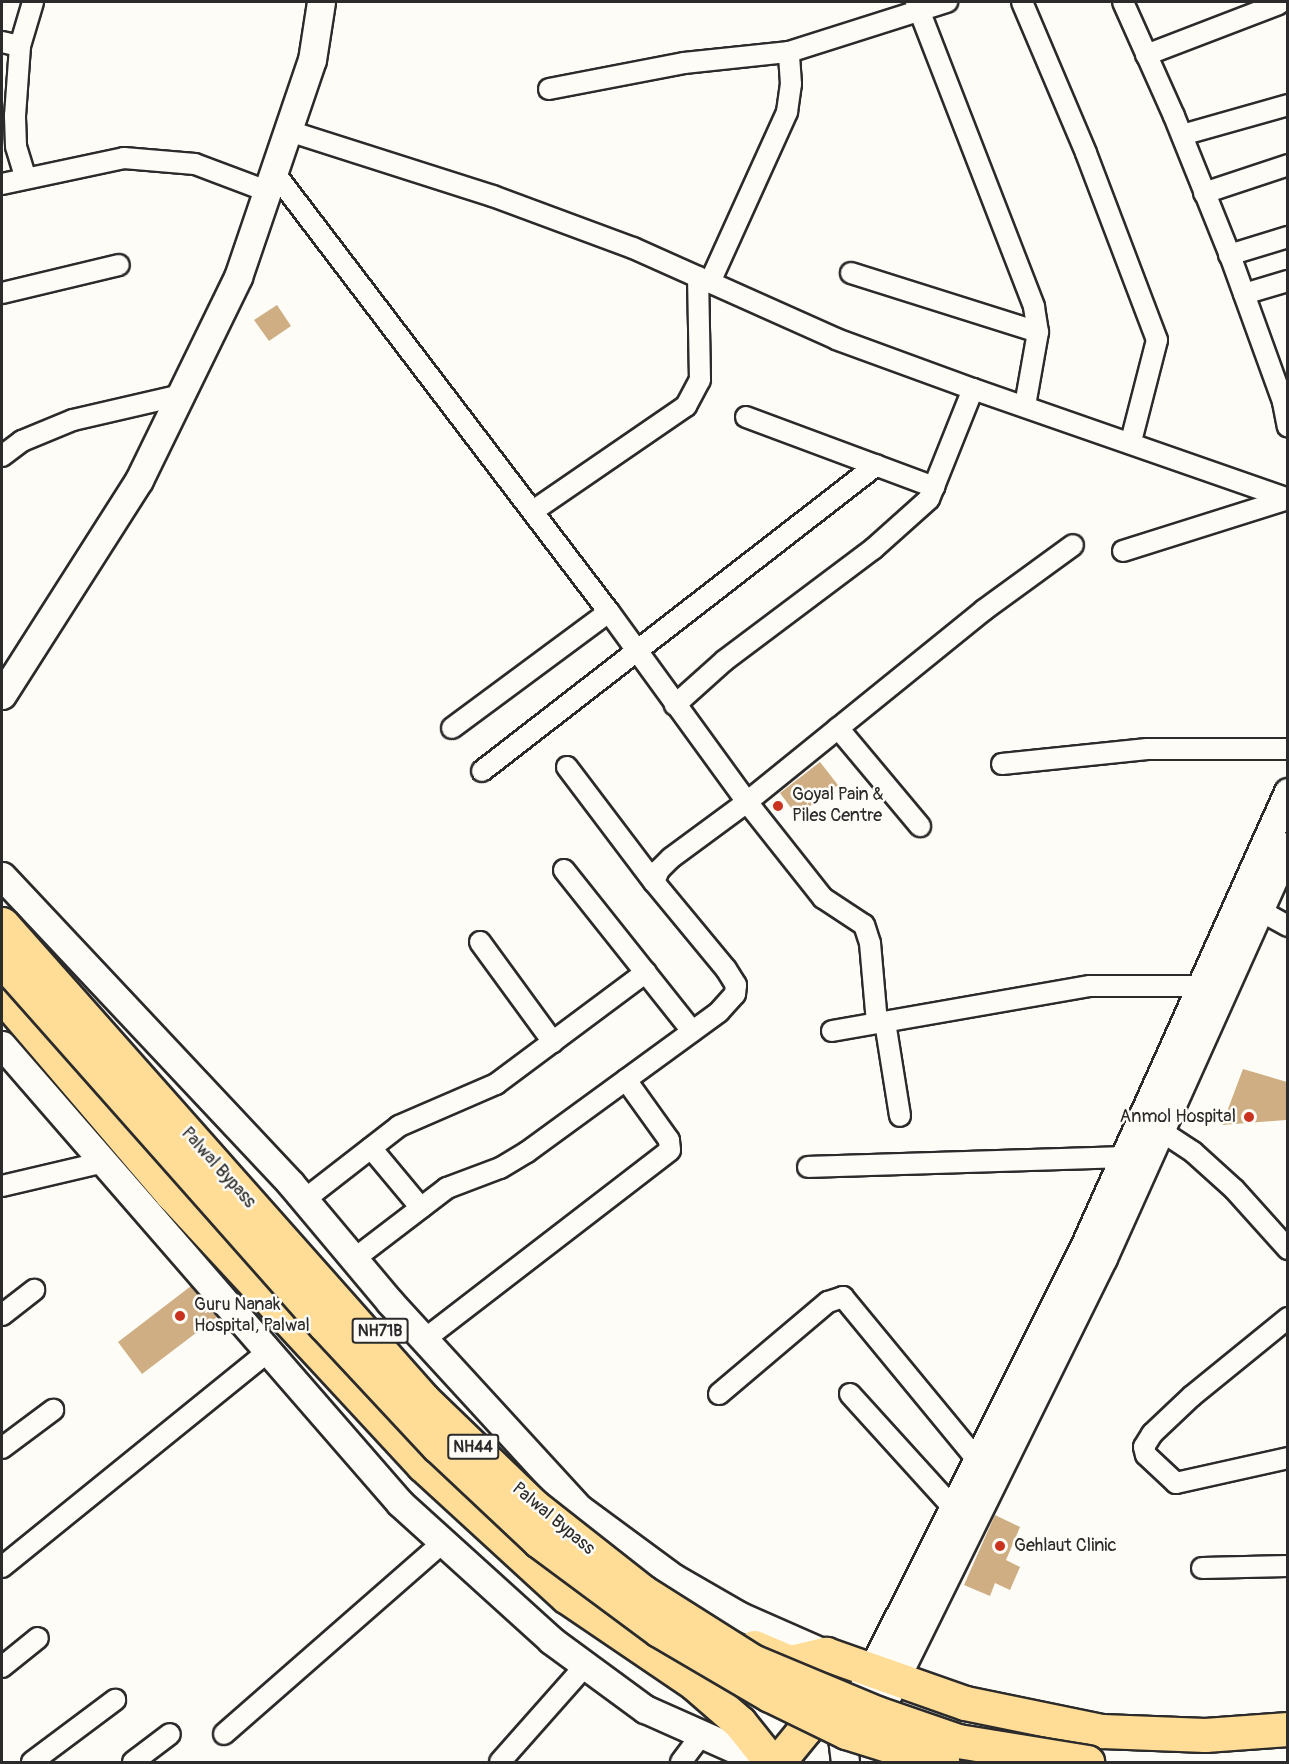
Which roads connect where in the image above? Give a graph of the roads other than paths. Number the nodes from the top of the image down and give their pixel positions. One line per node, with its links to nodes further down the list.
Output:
1 (33, 2): 8 (street)
2 (321, 2): 13 (street)
3 (947, 2): 7 (street)
4 (1022, 2): 34 (street)
5 (1123, 2): 10 (street)
6 (1279, 4): 10 (street)
7 (917, 7): 9 (street); 28 (street)
8 (11, 44): 16 (street)
9 (789, 52): 11 (street); 24 (street)
10 (1146, 55): 14 (street)
11 (549, 89)
12 (1287, 105): 14 (street)
13 (289, 131): 17 (street); 24 (street)
14 (1182, 135): 19 (street)
15 (1287, 165): 19 (street)
16 (25, 176): 17 (street); 18 (street)
17 (270, 181): 30 (street); 39 (street)
18 (2, 184)
19 (1204, 193): 21 (street)
20 (1287, 237): 21 (street)
21 (1229, 255): 27 (street)
22 (119, 265): 26 (street)
23 (851, 273): 28 (street)
24 (704, 279): 29 (street); 39 (street)
25 (1287, 281): 27 (street)
26 (2, 293)
27 (1244, 294): 33 (street)
28 (1038, 332): 31 (street)
29 (973, 389): 31 (street); 37 (street)
30 (181, 395): 35 (street); 44 (street)
31 (1024, 406): 34 (street)
32 (746, 417): 36 (street)
33 (1287, 427)
34 (1131, 441): 38 (street)
35 (2, 456)
36 (876, 465): 37 (street); 43 (street)
37 (934, 487): 45 (street)
38 (1287, 499): 41 (street)
39 (533, 511): 42 (street)
40 (1073, 545): 47 (street)
41 (1123, 551)
42 (609, 612): 43 (street); 46 (street)
43 (638, 653): 45 (street); 51 (street)
44 (2, 695)
45 (675, 705): 53 (street)
46 (452, 728)
47 (838, 728): 53 (street); 54 (street)
48 (1287, 749): 49 (street)
49 (1002, 764)
50 (567, 767): 58 (street)
51 (482, 771)
52 (1287, 792): 59 (street)
53 (747, 802): 58 (street); 68 (street)
54 (920, 826)
55 (1287, 846): 59 (street)
56 (564, 870): 65 (street)
57 (2, 876): 81 (street)
58 (654, 882): 69 (street)
59 (1250, 905): 62 (street); 66 (street); 75 (street)
60 (2, 907): 102 (highway, NH71B)
61 (2, 924): 107 (highway, Palwal Bypass / NH44, bridge)
62 (1287, 926)
63 (480, 942): 71 (street)
64 (2, 960): 120 (highway, Palwal Bypass / NH44, bridge)
65 (646, 972): 69 (street); 71 (street)
66 (1202, 986): 68 (street); 75 (street)
67 (2, 995): 117 (highway)
68 (881, 1023): 70 (street); 74 (street)
69 (692, 1031): 73 (street)
70 (832, 1031)
71 (553, 1042): 76 (street)
72 (2, 1045): 78 (street)
73 (626, 1080): 82 (street); 88 (street)
74 (900, 1116)
75 (1151, 1124): 77 (street); 83 (street); 105 (street)
76 (371, 1148): 81 (street); 82 (street)
77 (1124, 1157): 79 (street); 95 (street)
78 (104, 1162): 80 (street); 89 (street)
79 (808, 1167)
80 (2, 1186)
81 (304, 1200): 84 (street)
82 (421, 1208): 84 (street)
83 (1287, 1249)
84 (354, 1259): 88 (street)
85 (34, 1290): 86 (street)
86 (2, 1315)
87 (1287, 1318): 94 (street)
88 (425, 1340): 102 (street)
89 (269, 1352): 97 (street); 99 (street)
90 (719, 1394): 95 (street)
91 (850, 1394): 96 (street)
92 (53, 1410): 93 (street)
93 (2, 1448)
94 (1287, 1458)
95 (978, 1462): 96 (street)
96 (955, 1510): 105 (street)
97 (443, 1542): 103 (street); 110 (street)
98 (1287, 1566): 100 (street)
99 (2, 1567)
100 (1202, 1568)
101 (38, 1638): 104 (street)
102 (826, 1654): 105 (highway); 118 (highway)
103 (585, 1666): 111 (street); 114 (street)
104 (2, 1667)
105 (882, 1674): 107 (street); 108 (highway)
106 (115, 1700): 112 (street)
107 (866, 1709): 119 (street); 121 (highway, Palwal Bypass / NH44, bridge)
108 (1287, 1729)
109 (170, 1734): 113 (street)
110 (224, 1734)
111 (701, 1735): 115 (street); 116 (street)
112 (32, 1762)
113 (134, 1762)
114 (500, 1762)
115 (681, 1762)
116 (764, 1762)
117 (771, 1762)
118 (778, 1762)
119 (845, 1762)
120 (942, 1762)
121 (1087, 1762)

